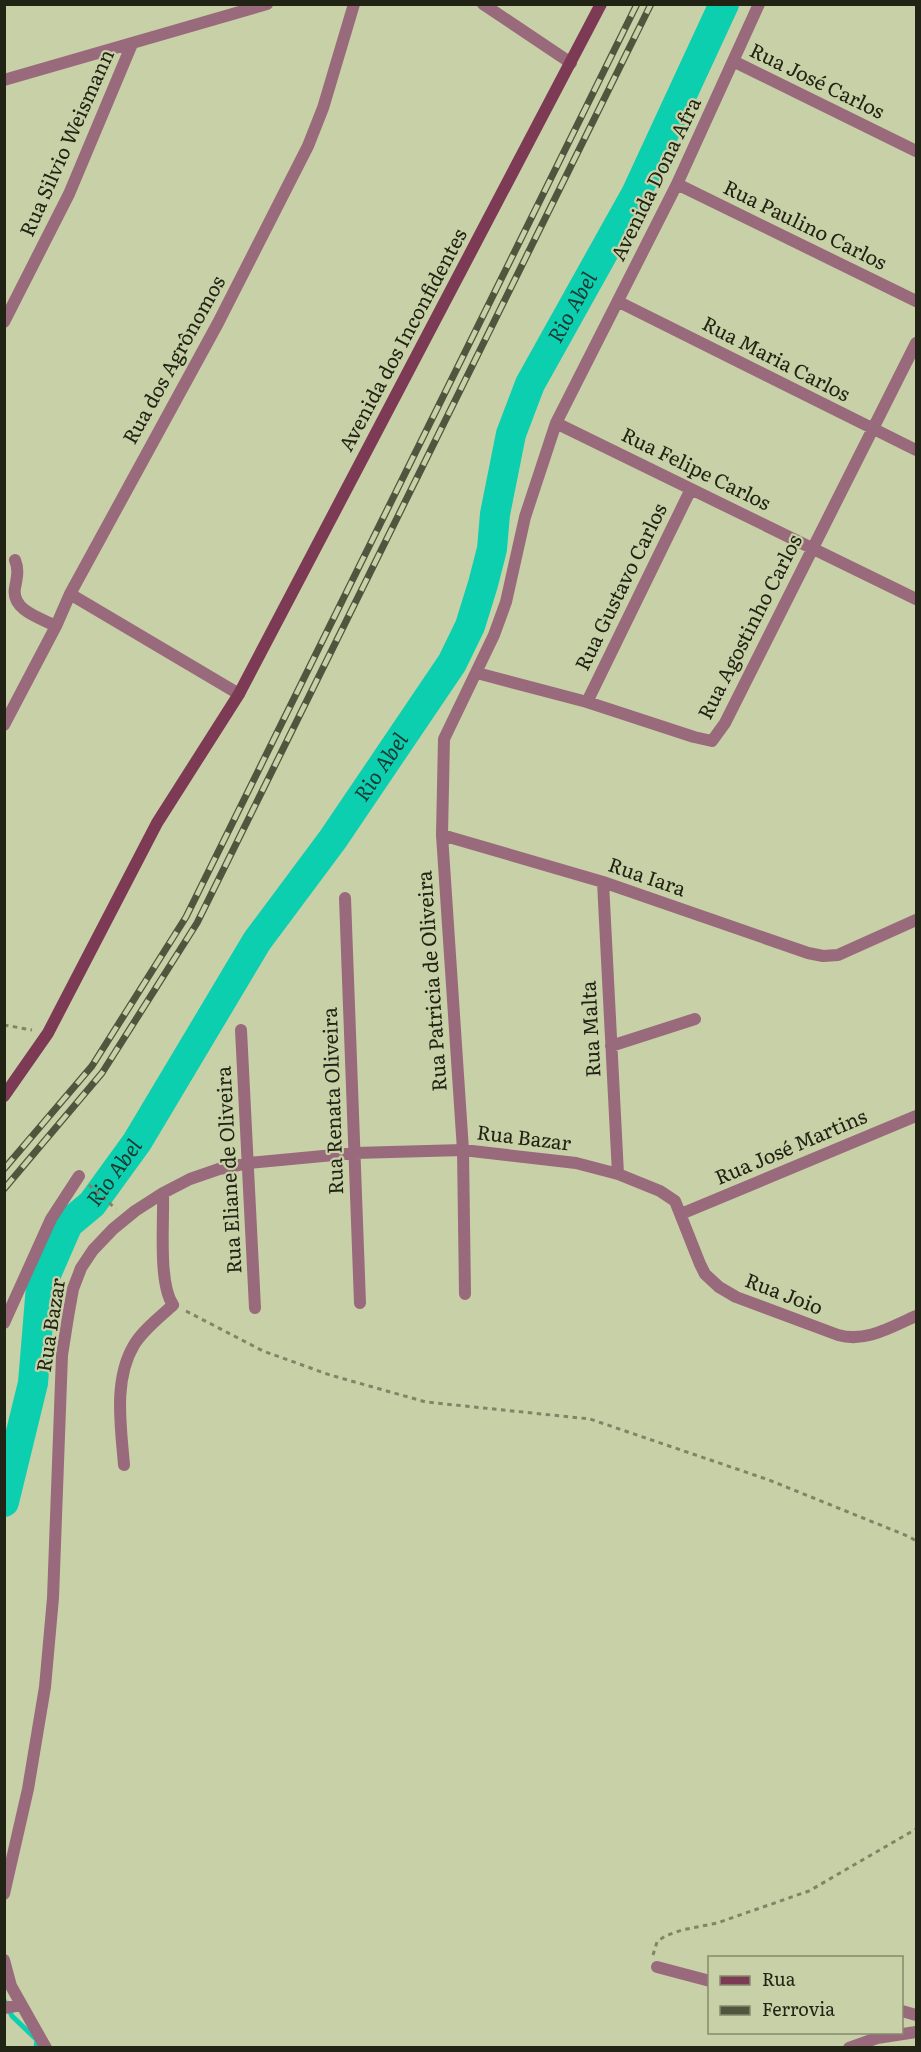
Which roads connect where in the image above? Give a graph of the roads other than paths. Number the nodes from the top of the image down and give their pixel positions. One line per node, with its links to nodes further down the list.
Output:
1 (267, 4): 6 (street)
2 (354, 4): 22 (street, Rua dos Agrônomos)
3 (483, 4): 8 (street)
4 (601, 4): 8 (main road, Avenida dos Inconfidentes)
5 (759, 4): 7 (street, Avenida Dona Afra)
6 (132, 44): 9 (street); 14 (street, Rua Silvio Weismann)
7 (733, 61): 10 (street, Rua José Carlos); 11 (street, Avenida Dona Afra)
8 (571, 63): 26 (main road, Avenida dos Inconfidentes)
9 (4, 80)
10 (916, 151)
11 (677, 184): 12 (street, Rua Paulino Carlos); 13 (street, Avenida Dona Afra)
12 (916, 301)
13 (619, 302): 16 (street, Avenida Dona Afra); 17 (street, Rua Maria Carlos)
14 (4, 322)
15 (916, 344): 17 (street, Rua Agostinho Carlos)
16 (556, 423): 19 (street, Rua Felipe Carlos); 25 (street, Avenida Dona Afra)
17 (873, 429): 18 (street, Rua Maria Carlos); 20 (street, Rua Agostinho Carlos)
18 (916, 450)
19 (691, 489): 20 (street, Rua Felipe Carlos); 27 (street, Rua Gustavo Carlos)
20 (813, 548): 23 (street, Rua Felipe Carlos); 27 (street, Rua Agostinho Carlos)
21 (15, 560): 24 (street)
22 (70, 594): 24 (street, Rua dos Agrônomos); 26 (street)
23 (916, 599)
24 (56, 626): 28 (street, Rua dos Agrônomos)
25 (477, 673): 27 (street, Rua Agostinho Carlos); 29 (street, Rua Patricia de Oliveira)
26 (239, 694): 36 (main road, Avenida dos Inconfidentes)
27 (587, 702)
28 (4, 725)
29 (442, 835): 30 (street, Rua Iara); 38 (street, Rua Patricia de Oliveira)
30 (603, 882): 32 (street, Rua Iara); 35 (street, Rua Malta)
31 (345, 898): 39 (street, Rua Renata Oliveira)
32 (916, 920)
33 (695, 1019): 35 (street)
34 (241, 1030): 40 (street, Rua Eliane de Oliveira)
35 (610, 1046): 41 (street, Rua Malta)
36 (4, 1096)
37 (916, 1116): 44 (street, Rua José Martins)
38 (462, 1150): 39 (street, Rua Bazar); 41 (street, Rua Bazar); 45 (street, Rua Patricia de Oliveira)
39 (355, 1153): 40 (street, Rua Bazar); 46 (street, Rua Renata Oliveira)
40 (248, 1163): 43 (street, Rua Bazar); 47 (street, Rua Eliane de Oliveira)
41 (618, 1174): 44 (street, Rua Bazar)
42 (84, 1180): 49 (street)
43 (164, 1193): 50 (street); 51 (street, Rua Bazar)
44 (681, 1214): 48 (street, Rua Joio)
45 (465, 1294)
46 (360, 1303)
47 (255, 1308)
48 (916, 1316)
49 (4, 1323)
50 (124, 1465)
51 (4, 1894)
52 (4, 1960): 55 (street)
53 (657, 1967): 54 (street)
54 (708, 1980)
55 (12, 2007): 57 (street)
56 (916, 2032): 58 (street)
57 (46, 2048)
58 (849, 2048)

